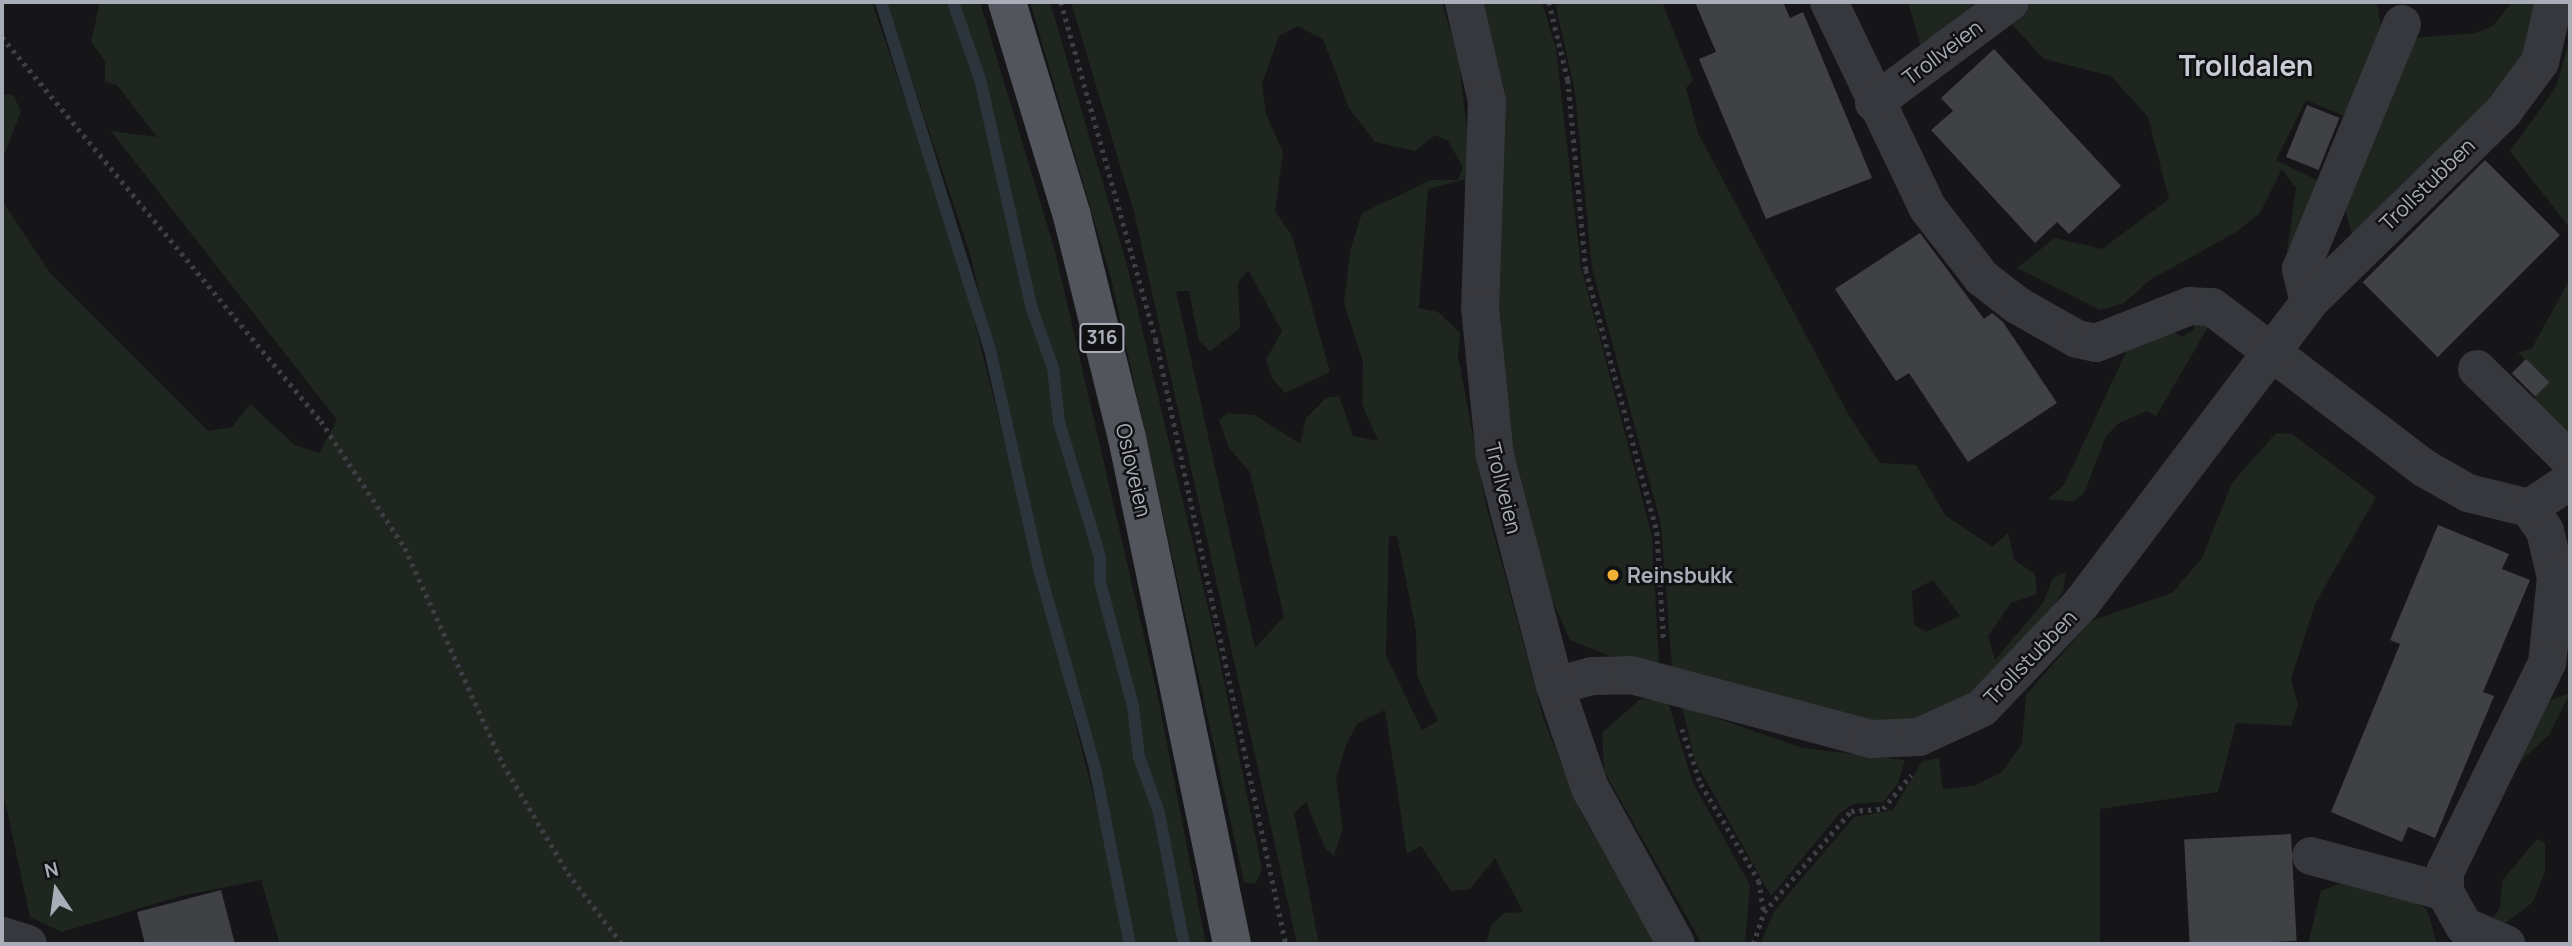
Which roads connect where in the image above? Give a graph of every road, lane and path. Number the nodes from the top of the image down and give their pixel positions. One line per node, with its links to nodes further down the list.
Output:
1 (1007, 2): 27 (main road, Osloveien / 316)
2 (1061, 2): 28 (path)
3 (1464, 2): 19 (street, Trollveien)
4 (1549, 2): 18 (path)
5 (1829, 2): 10 (street)
6 (2010, 2): 10 (street, Trollveien)
7 (2554, 2): 11 (street, Trollstubben)
8 (2402, 24): 11 (street)
9 (2, 37): 26 (path)
10 (1874, 103): 12 (street)
11 (2309, 302): 12 (street, Trollstubben)
12 (2269, 351): 16 (street); 18 (street, Trollstubben)
13 (2477, 369): 14 (street)
14 (2570, 460)
15 (2570, 481): 16 (street)
16 (2529, 508): 17 (street)
17 (2559, 667): 22 (street)
18 (1667, 682): 19 (street, Trollstubben); 23 (path)
19 (1555, 686): 29 (street, Trollveien)
20 (1909, 781): 23 (path)
21 (2311, 856): 22 (street)
22 (2445, 892): 31 (street)
23 (1763, 912): 30 (path)
24 (2, 936): 25 (street)
25 (28, 944)
26 (622, 944)
27 (1232, 944)
28 (1286, 944)
29 (1676, 944)
30 (1753, 944)
31 (2506, 944)

